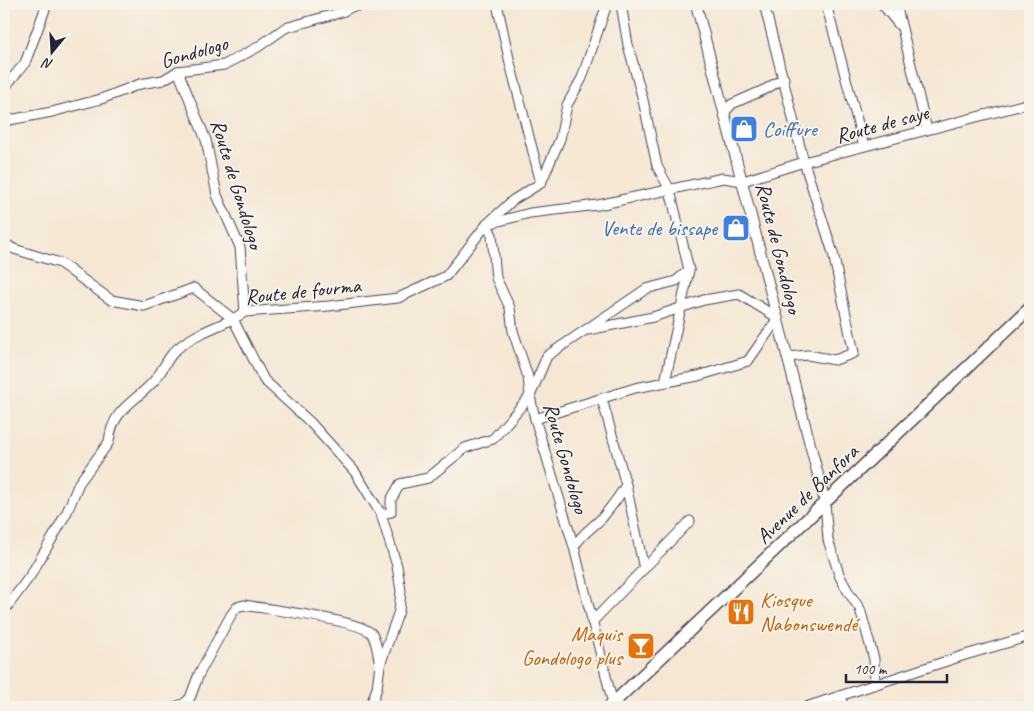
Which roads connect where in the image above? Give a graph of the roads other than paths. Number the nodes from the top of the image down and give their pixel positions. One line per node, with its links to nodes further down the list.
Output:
1 (47, 4): 14 (street)
2 (387, 4): 12 (street, Gondologo)
3 (497, 4): 22 (street)
4 (607, 4): 22 (street)
5 (621, 4): 23 (street)
6 (696, 4): 16 (street, Route de Gondologo)
7 (764, 4): 13 (street)
8 (826, 4): 19 (street)
9 (882, 4): 11 (street)
10 (896, 4): 11 (street)
11 (902, 28): 18 (street)
12 (178, 71): 17 (street, Gondologo); 29 (street, Route de Gondologo)
13 (784, 78): 16 (street); 20 (street)
14 (4, 88)
15 (1030, 103): 18 (street, Route de saye)
16 (724, 113): 21 (street, Route de Gondologo)
17 (4, 120)
18 (927, 130): 19 (street, Route de saye)
19 (864, 146): 20 (street, Route de saye)
20 (804, 162): 21 (street, Route de saye); 33 (street)
21 (743, 181): 23 (street); 30 (street, Route de Gondologo)
22 (541, 183): 24 (street, Route de fourma)
23 (670, 190): 24 (street); 26 (street)
24 (487, 224): 29 (street, Route de fourma); 35 (street, Route Gondologo)
25 (4, 243): 31 (street, Route de fourma)
26 (689, 270): 27 (street); 32 (street)
27 (682, 307): 30 (street); 32 (street); 34 (street)
28 (1030, 308): 39 (main road, Avenue de Banfora)
29 (245, 312): 31 (street, Route de fourma)
30 (778, 318): 33 (street, Route de Gondologo); 34 (street)
31 (233, 319): 40 (street); 44 (street)
32 (583, 332): 35 (street)
33 (788, 357): 39 (street, Route de Gondologo)
34 (665, 382): 36 (street)
35 (530, 396): 37 (street, Route Gondologo); 40 (street)
36 (602, 399): 37 (street); 38 (street)
37 (536, 419): 42 (street, Route Gondologo)
38 (626, 485): 42 (street); 43 (street)
39 (825, 502): 48 (street); 50 (main road, Avenue de Banfora)
40 (381, 514): 47 (street)
41 (690, 521): 43 (street)
42 (574, 547): 45 (street, Route Gondologo)
43 (644, 569): 45 (street)
44 (4, 611)
45 (592, 622): 50 (street, Route Gondologo)
46 (1030, 636): 48 (street)
47 (380, 665): 51 (street); 52 (street)
48 (876, 684): 49 (street)
49 (840, 696): 53 (street); 54 (street)
50 (611, 706)
51 (175, 707)
52 (370, 707)
53 (806, 707)
54 (844, 707)

